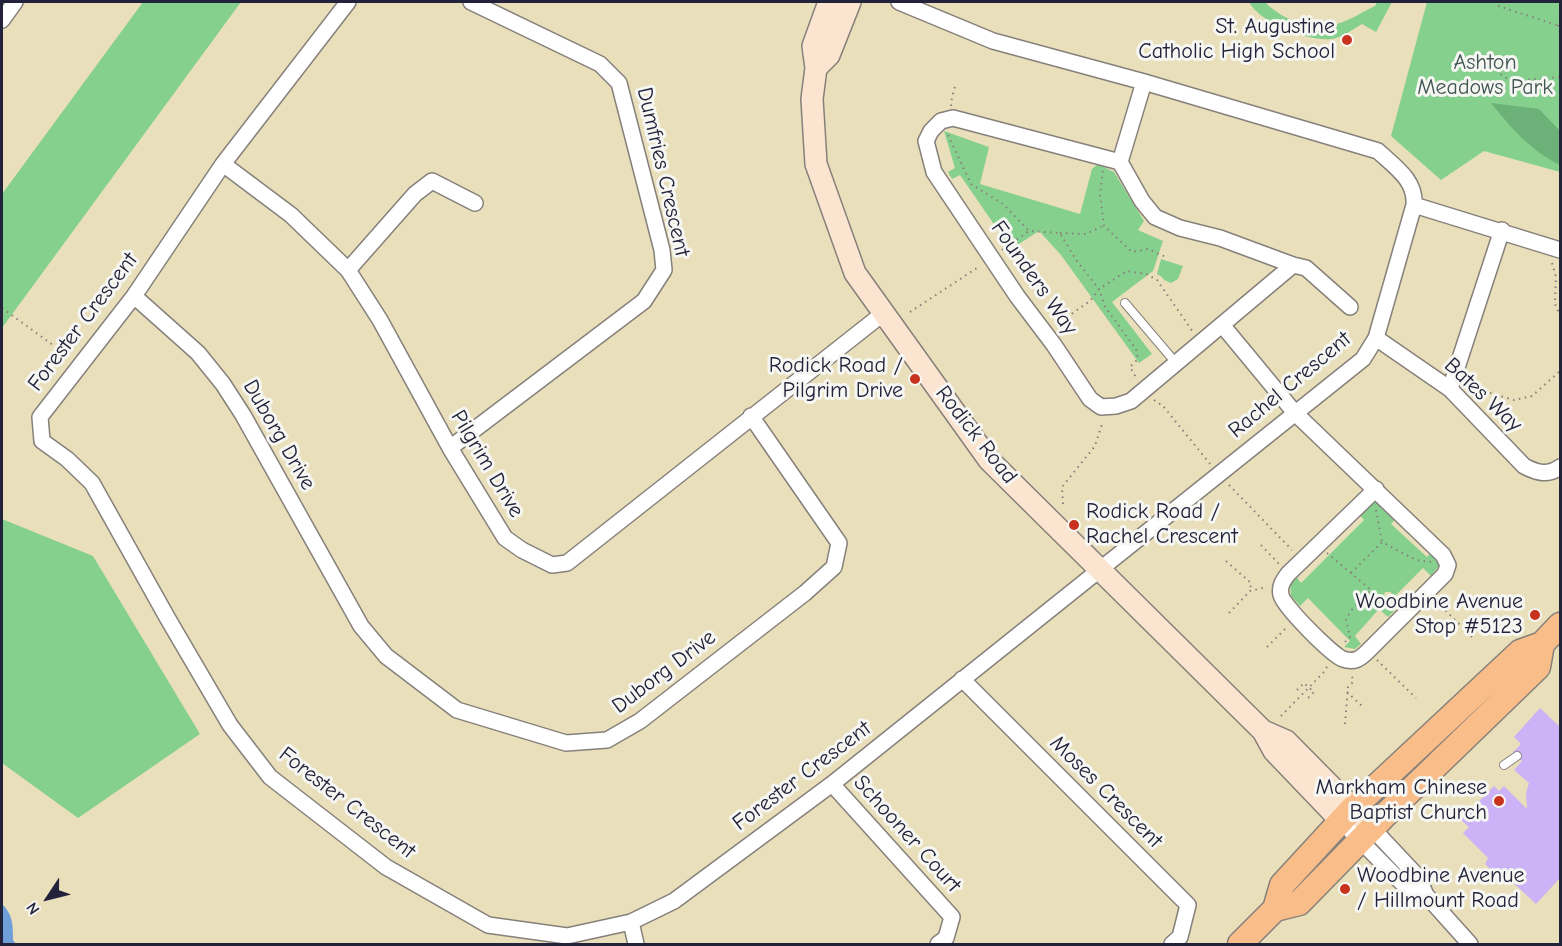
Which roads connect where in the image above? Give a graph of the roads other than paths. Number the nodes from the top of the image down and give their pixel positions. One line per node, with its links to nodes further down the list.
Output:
1 (15, 2): 7 (street)
2 (348, 2): 11 (street, Forester Crescent)
3 (471, 2): 28 (street, Dumfries Crescent)
4 (829, 2): 8 (main road, Rodick Road)
5 (850, 2): 8 (main road, Rodick Road)
6 (899, 2): 9 (street)
7 (2, 20)
8 (816, 68): 21 (main road, Rodick Road)
9 (1144, 82): 10 (street); 13 (street)
10 (1115, 161): 16 (street); 24 (street, Founders Way)
11 (223, 164): 17 (street, Pilgrim Drive); 18 (street, Forester Crescent)
12 (475, 203): 17 (street)
13 (1414, 205): 14 (street); 23 (street, Rachel Crescent)
14 (1502, 230): 15 (street); 25 (street)
15 (1554, 248)
16 (1293, 265): 20 (street); 22 (street)
17 (348, 270): 28 (street, Pilgrim Drive)
18 (134, 296): 27 (street, Duborg Drive); 41 (street, Forester Crescent)
19 (1125, 303): 24 (lane)
20 (1350, 307)
21 (885, 312): 27 (street, Pilgrim Drive); 31 (main road, Rodick Road)
22 (1223, 326): 24 (street); 26 (street)
23 (1376, 338): 25 (street, Bates Way); 26 (street, Rachel Crescent)
24 (1176, 363)
25 (1450, 389): 29 (street, Bates Way)
26 (1295, 413): 30 (street); 31 (street, Rachel Crescent)
27 (751, 416): 28 (street, Pilgrim Drive)
28 (450, 448)
29 (1560, 467)
30 (1375, 491): 30 (street)
31 (1099, 571): 34 (street, Forester Crescent); 38 (main road, Rodick Road)
32 (1560, 626): 33 (main road)
33 (1542, 644): 38 (main road); 39 (main road)
34 (962, 679): 37 (street, Forester Crescent); 44 (street, Moses Crescent)
35 (1517, 756): 36 (lane)
36 (1504, 765)
37 (832, 784): 41 (street, Forester Crescent); 43 (street, Schooner Court)
38 (1347, 815): 39 (main road, Rodick Road); 40 (main road)
39 (1366, 834): 40 (main road); 46 (street)
40 (1275, 909): 45 (main road)
41 (632, 922): 42 (street)
42 (636, 945)
43 (938, 945)
44 (1172, 945)
45 (1240, 945)
46 (1470, 945)

